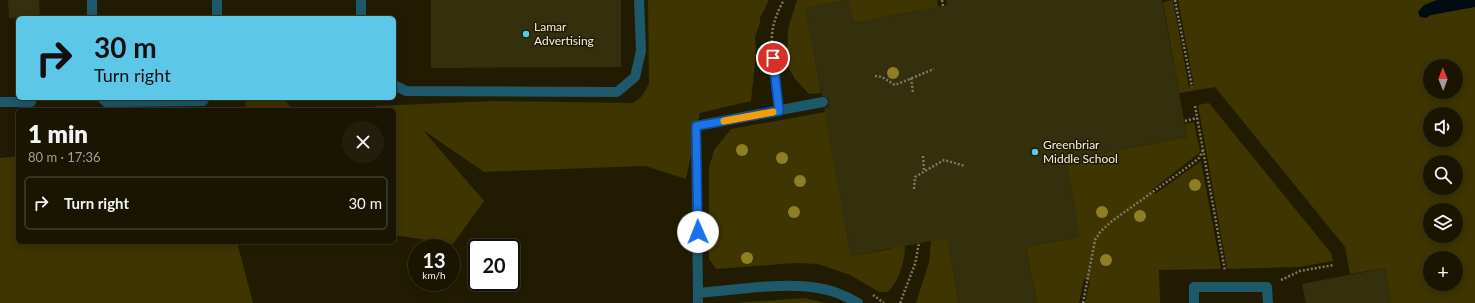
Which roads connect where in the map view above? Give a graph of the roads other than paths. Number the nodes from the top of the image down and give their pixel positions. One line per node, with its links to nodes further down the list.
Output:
1 (92, 0): 5 (lane)
2 (217, 0): 6 (lane)
3 (361, 0): 7 (lane)
4 (639, 0): 9 (lane)
5 (92, 16)
6 (217, 16)
7 (361, 16)
8 (773, 58): 15 (lane)
9 (396, 86)
10 (104, 100): 11 (lane)
11 (204, 100)
12 (0, 102): 13 (lane)
13 (31, 102)
14 (823, 102): 15 (lane)
15 (779, 111): 16 (lane)
16 (698, 298): 17 (lane)
17 (858, 303)
18 (1194, 303): 19 (lane)
19 (1268, 303)

